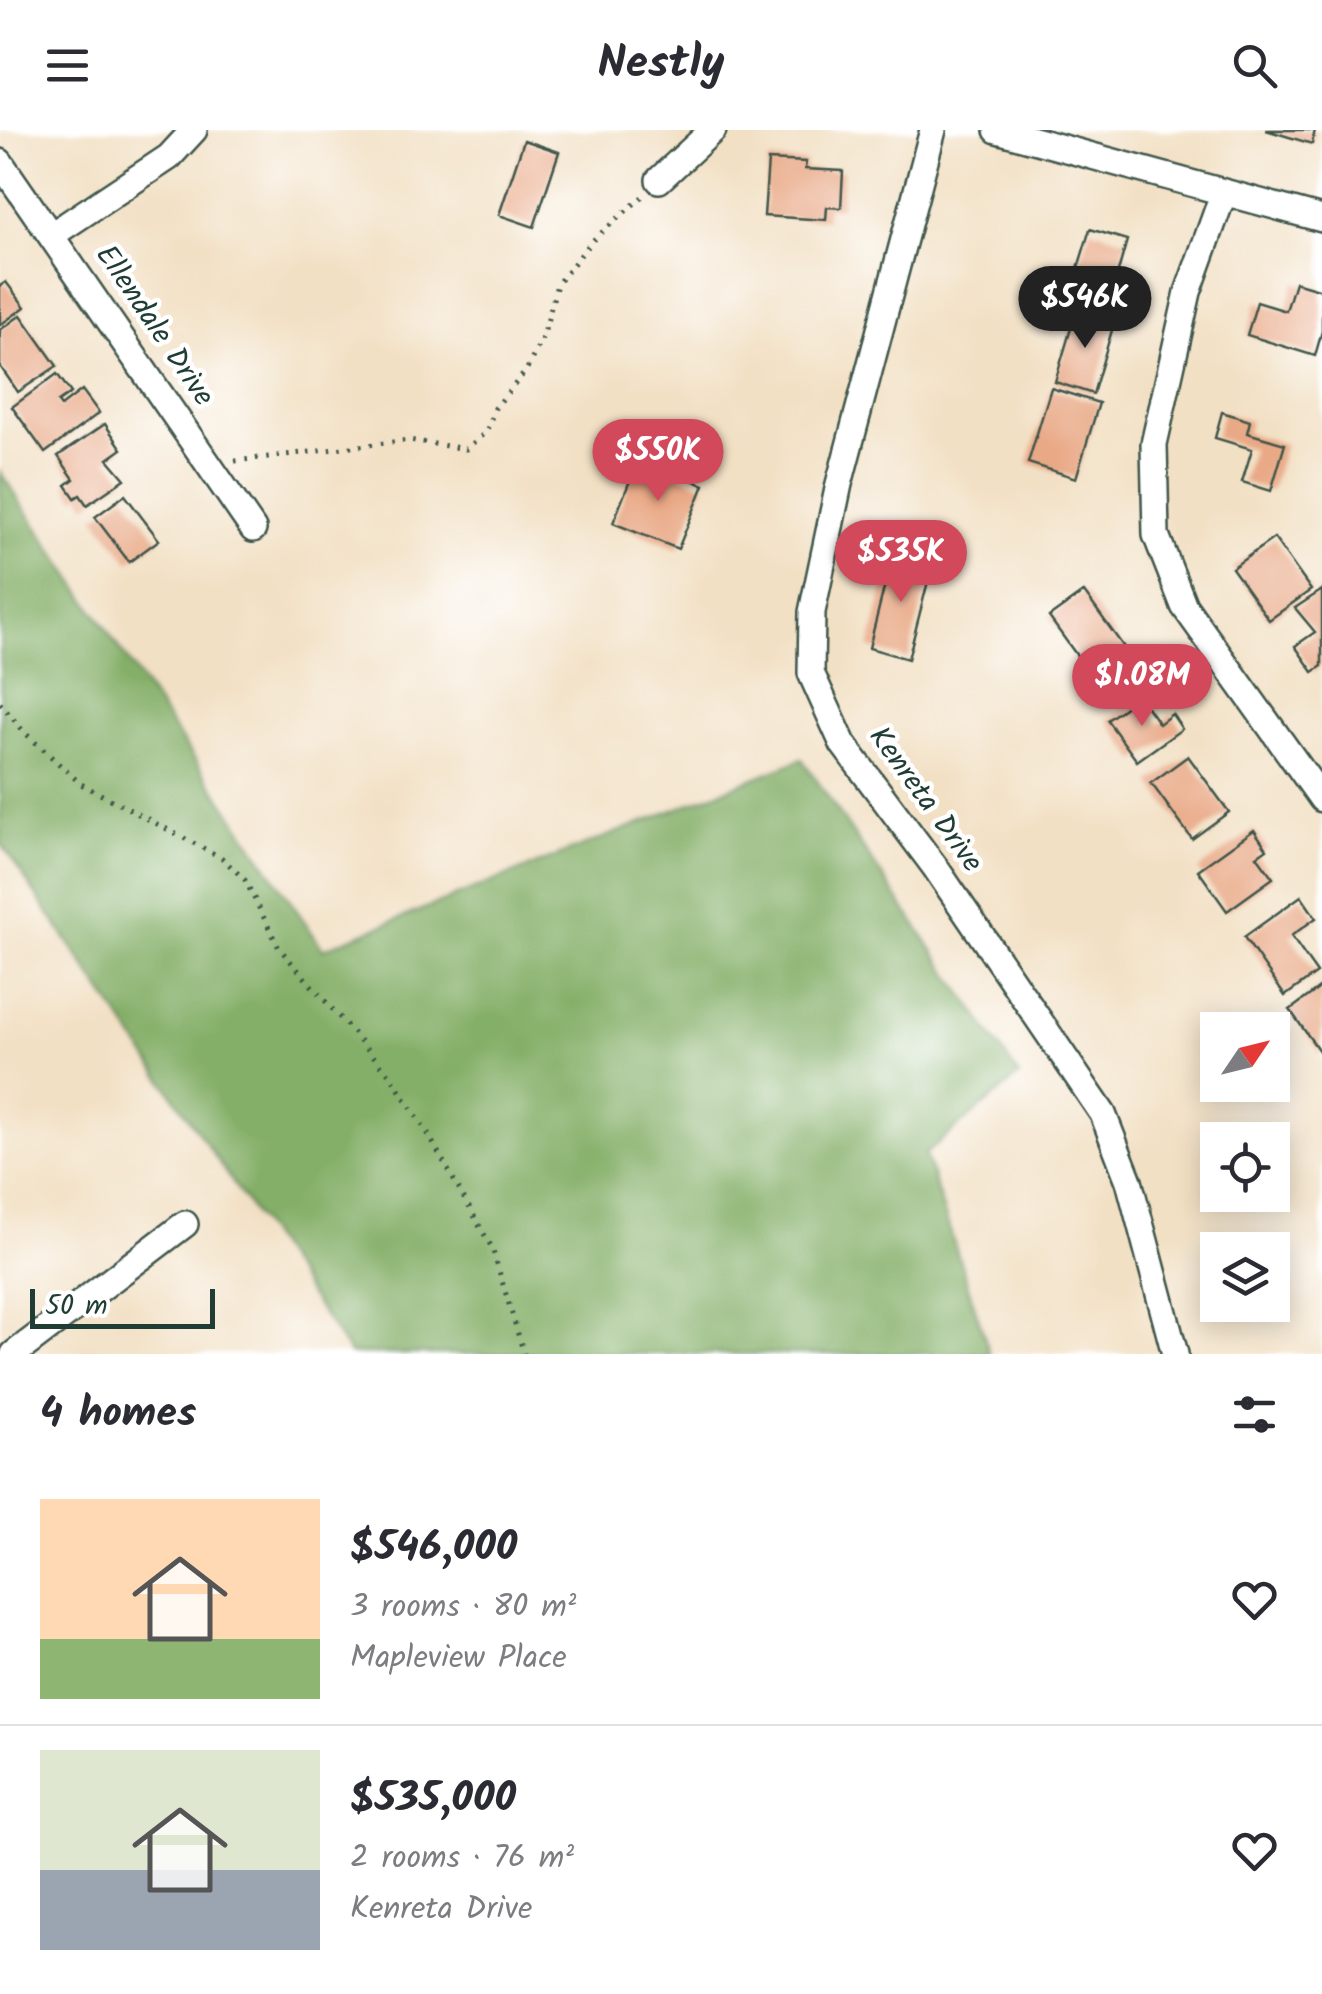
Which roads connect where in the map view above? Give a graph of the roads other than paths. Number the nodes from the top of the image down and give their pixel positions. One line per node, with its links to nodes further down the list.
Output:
1 (194, 130): 9 (street)
2 (713, 130): 6 (street)
3 (933, 130): 14 (street, Kenreta Drive)
4 (997, 130): 7 (street)
5 (0, 162): 9 (street, Ellendale Drive)
6 (659, 180)
7 (1224, 192): 8 (street); 11 (street)
8 (1322, 219)
9 (53, 234): 10 (street, Ellendale Drive)
10 (253, 529)
11 (1322, 798)
12 (185, 1224): 13 (street)
13 (14, 1354)
14 (1175, 1354)

